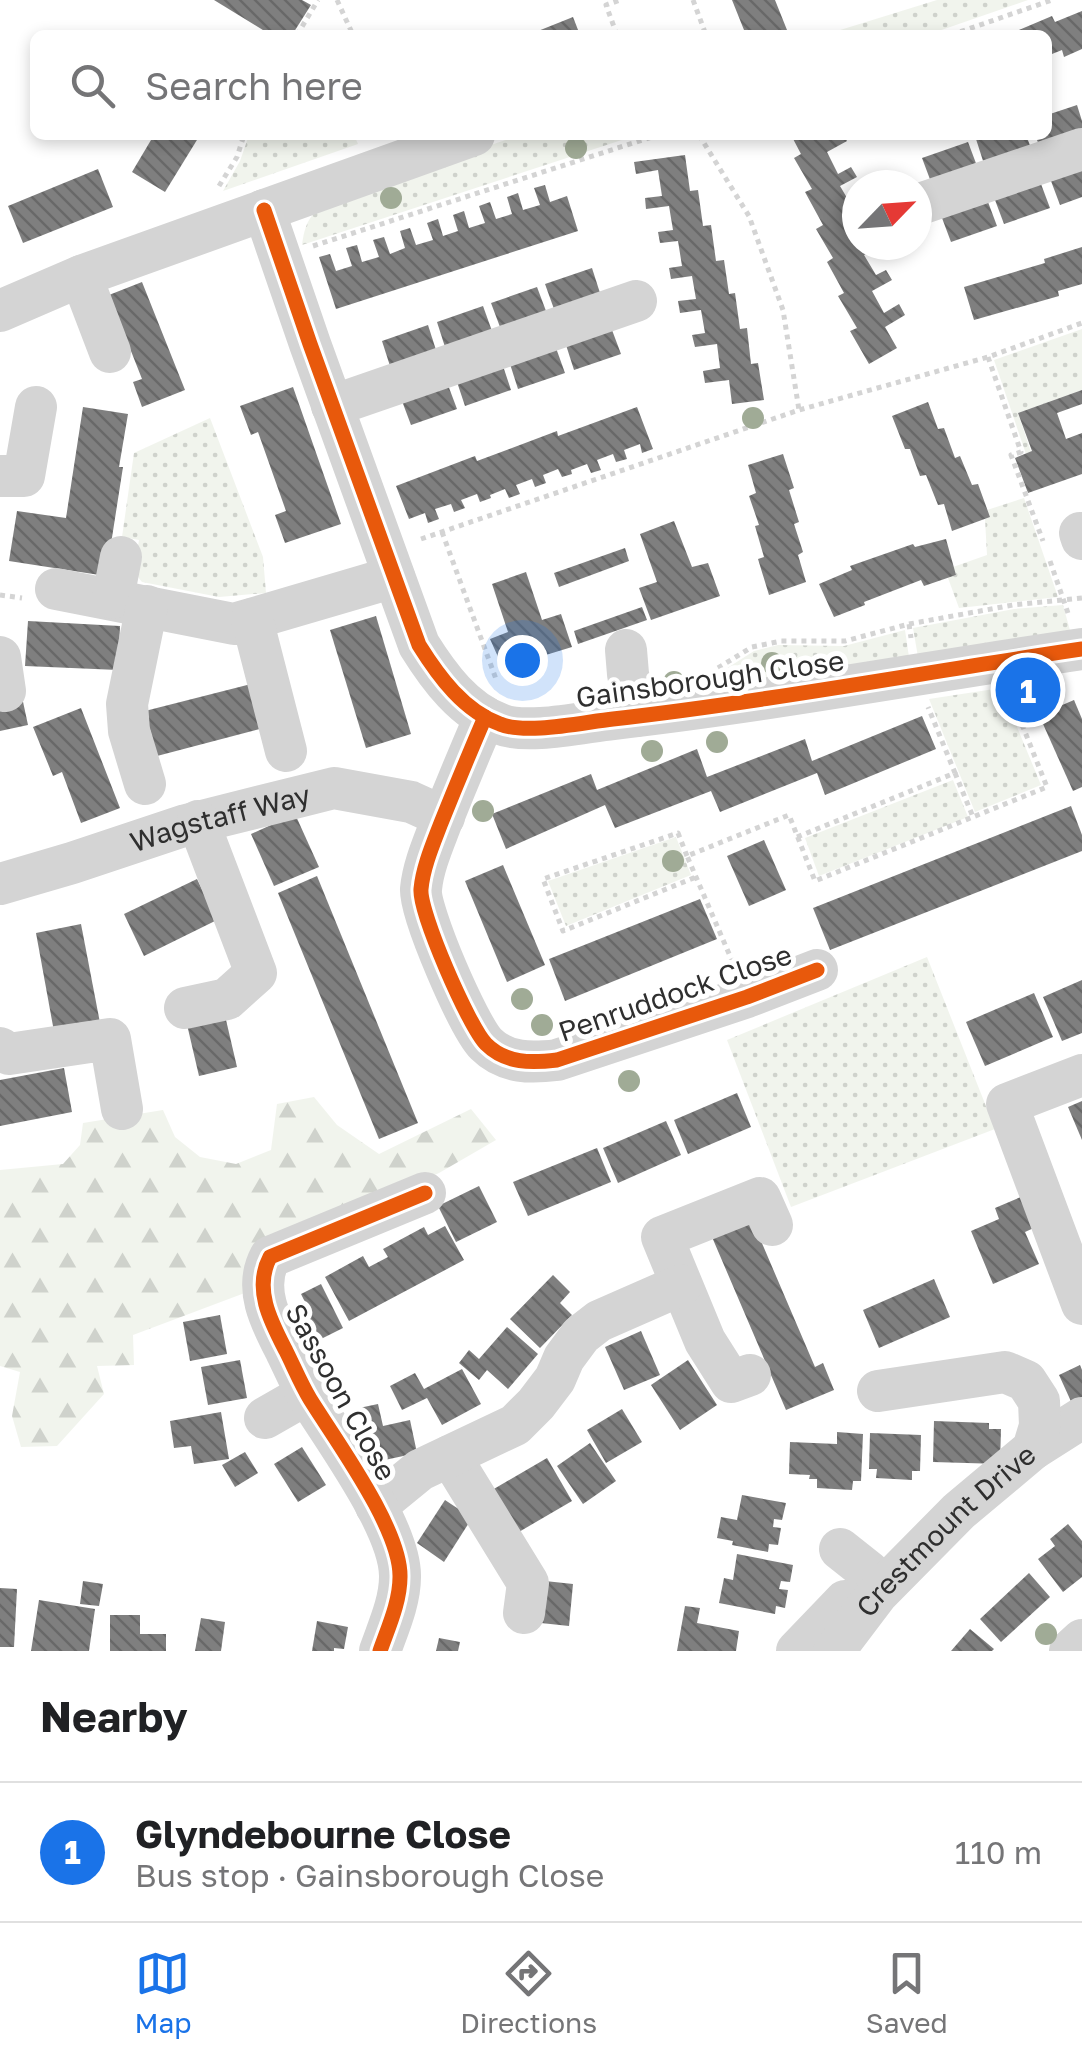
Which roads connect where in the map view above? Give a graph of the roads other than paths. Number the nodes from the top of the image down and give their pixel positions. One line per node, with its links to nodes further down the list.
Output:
1 (445, 140): 3 (street)
2 (1082, 150): 4 (street)
3 (368, 153): 5 (street)
4 (932, 199)
5 (264, 210): 6 (street); 10 (street)
6 (81, 276): 8 (street); 9 (street)
7 (636, 301): 10 (street)
8 (0, 312)
9 (110, 352)
10 (332, 406): 14 (street)
11 (36, 408): 12 (street)
12 (0, 476)
13 (121, 557): 16 (street)
14 (389, 564): 17 (street); 21 (street)
15 (56, 589): 16 (street)
16 (130, 602): 17 (street); 23 (street)
17 (252, 619): 22 (street)
18 (1080, 649): 20 (street, Gainsborough Close)
19 (626, 650): 20 (street)
20 (636, 716): 21 (street, Gainsborough Close)
21 (499, 722): 24 (street, Penruddock Close)
22 (286, 751)
23 (145, 784)
24 (444, 817): 25 (street, Wagstaff Way); 27 (street, Penruddock Close)
25 (198, 822): 26 (street, Wagstaff Way); 28 (street)
26 (0, 884)
27 (818, 970)
28 (185, 1008)
29 (0, 1048): 31 (street)
30 (1082, 1075): 35 (street)
31 (122, 1109)
32 (424, 1193): 38 (street, Sassoon Close)
33 (772, 1225): 34 (street)
34 (681, 1285): 36 (street); 42 (street, Sassoon Close)
35 (1082, 1304)
36 (750, 1374)
37 (878, 1391): 41 (street, Crestmount Drive)
38 (307, 1394): 39 (street, Sassoon Close); 43 (street, Sassoon Close)
39 (264, 1418)
40 (1082, 1418): 41 (street)
41 (1034, 1449): 49 (street, Crestmount Drive)
42 (450, 1456): 43 (street, Sassoon Close); 45 (street)
43 (376, 1506): 47 (street, Sassoon Close)
44 (916, 1524): 48 (street)
45 (524, 1614)
46 (1082, 1640): 50 (street)
47 (380, 1651)
48 (797, 1651)
49 (834, 1651)
50 (1070, 1651)

